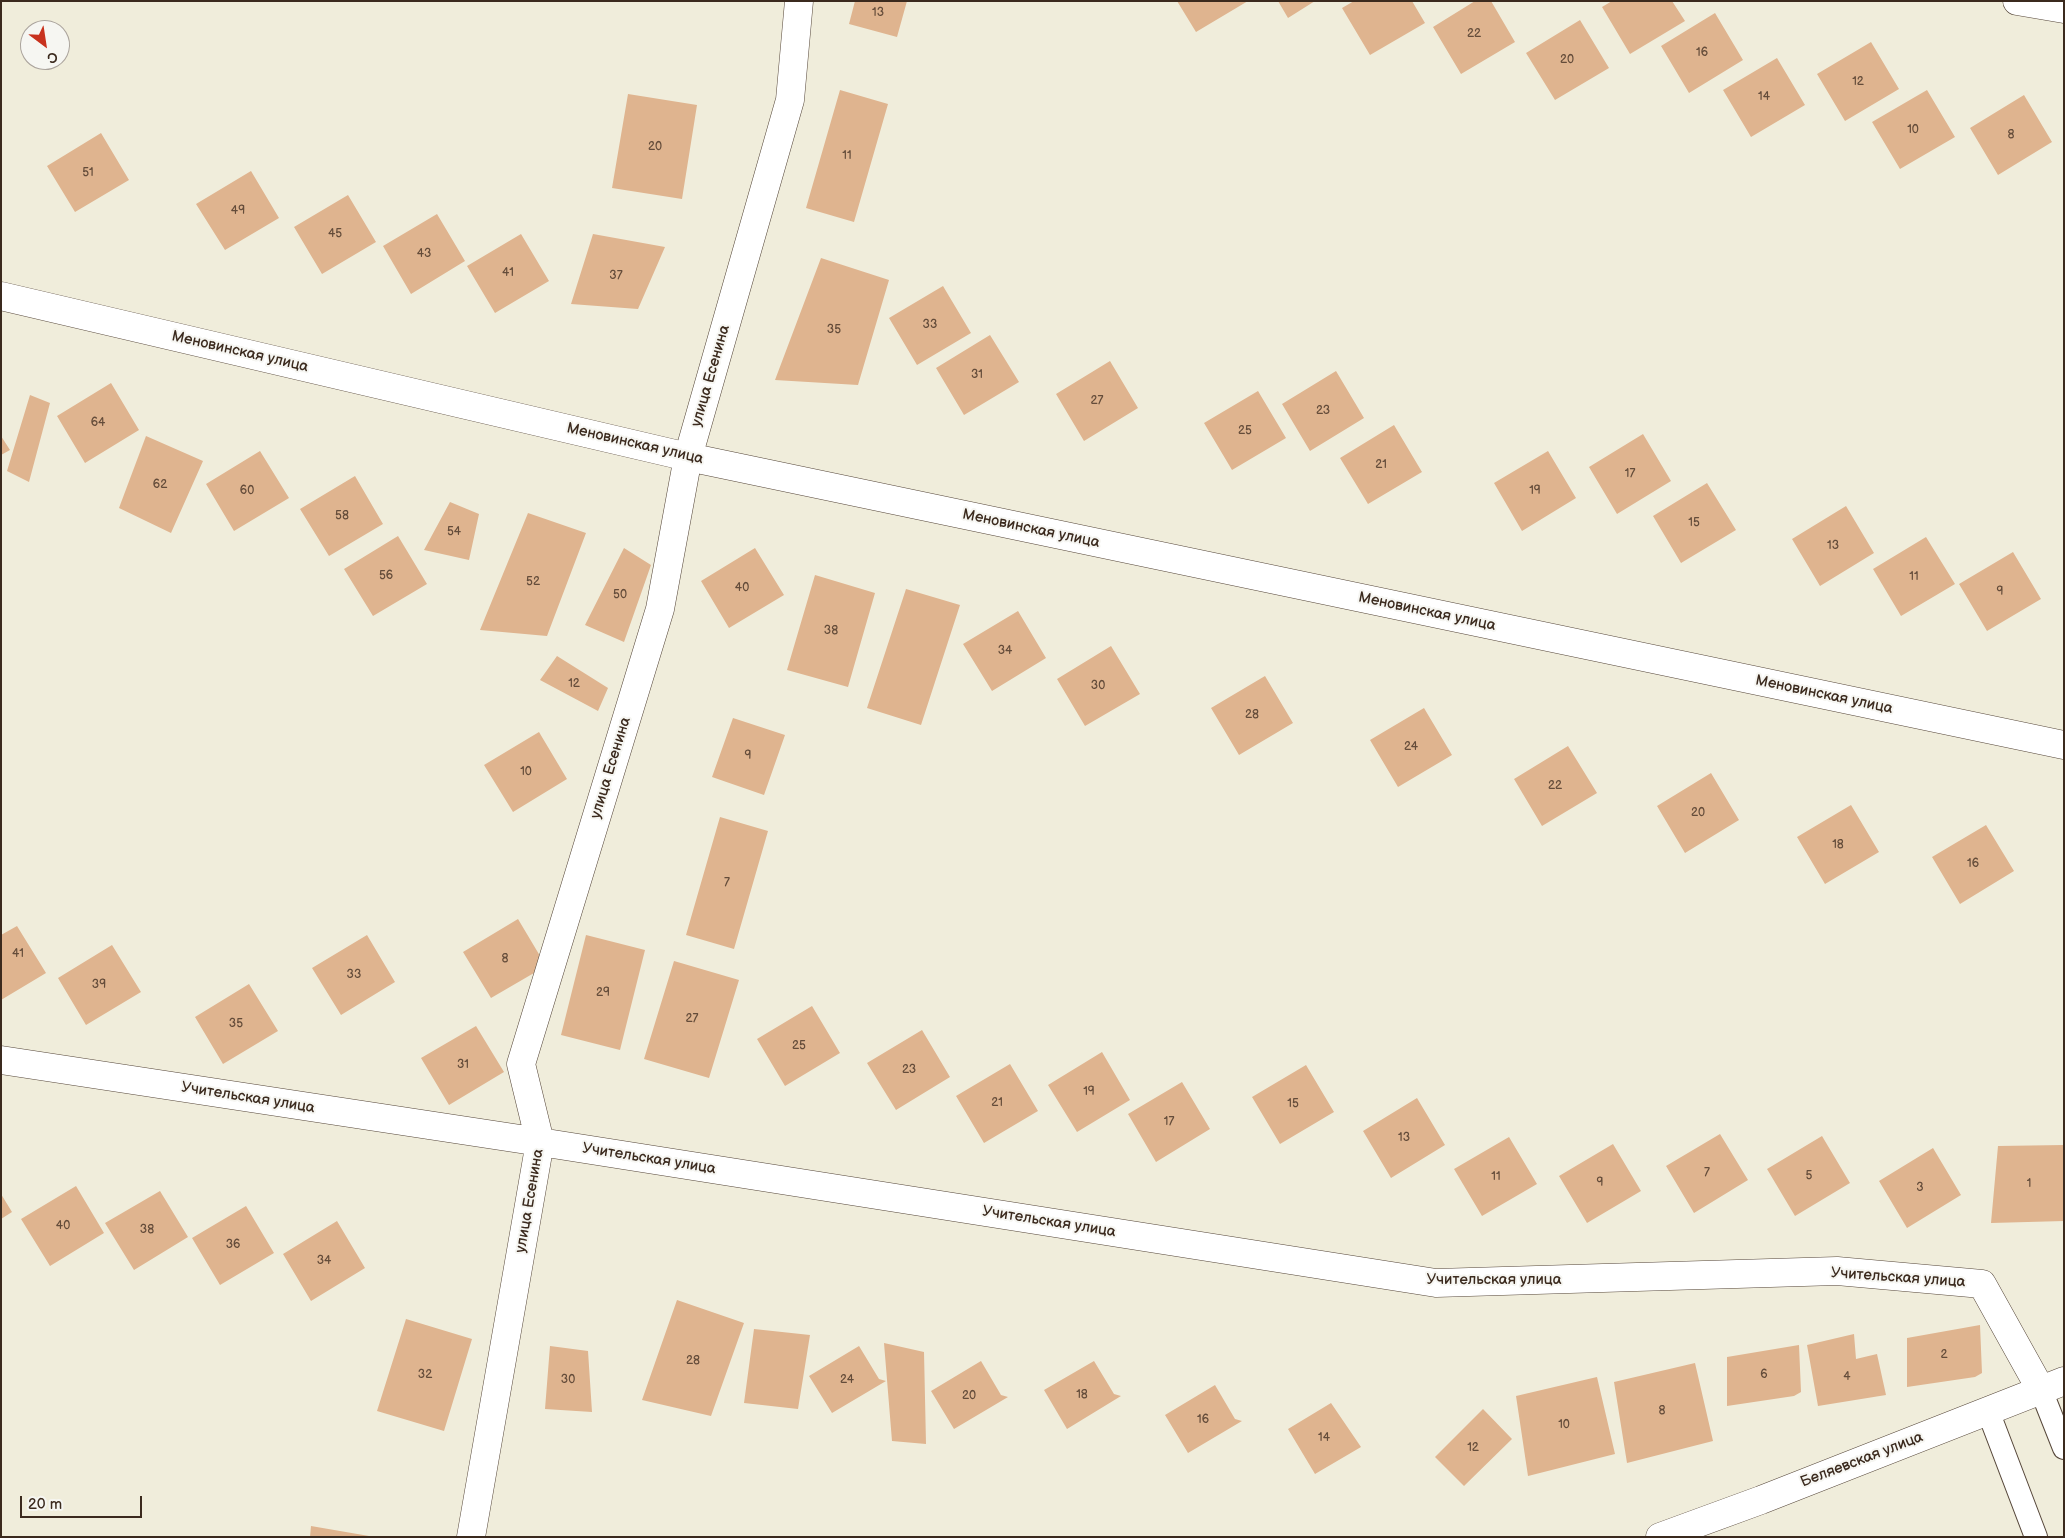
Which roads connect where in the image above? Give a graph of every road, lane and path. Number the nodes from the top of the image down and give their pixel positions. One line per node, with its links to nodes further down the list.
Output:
1 (799, 1): 5 (street, улица Есенина)
2 (2017, 1): 3 (street)
3 (2064, 9)
4 (1, 296): 5 (street, Меновинская улица)
5 (688, 457): 6 (street, Меновинская улица); 8 (street, улица Есенина)
6 (2064, 745)
7 (1, 1060): 8 (street, Учительская улица)
8 (540, 1142): 9 (street, Учительская улица); 12 (street, улица Есенина)
9 (2052, 1386): 10 (street, Беляевская улица); 11 (lane)
10 (1988, 1412): 13 (street, Беляевская улица); 14 (lane)
11 (2064, 1448)
12 (471, 1537)
13 (1660, 1537)
14 (2036, 1537)

